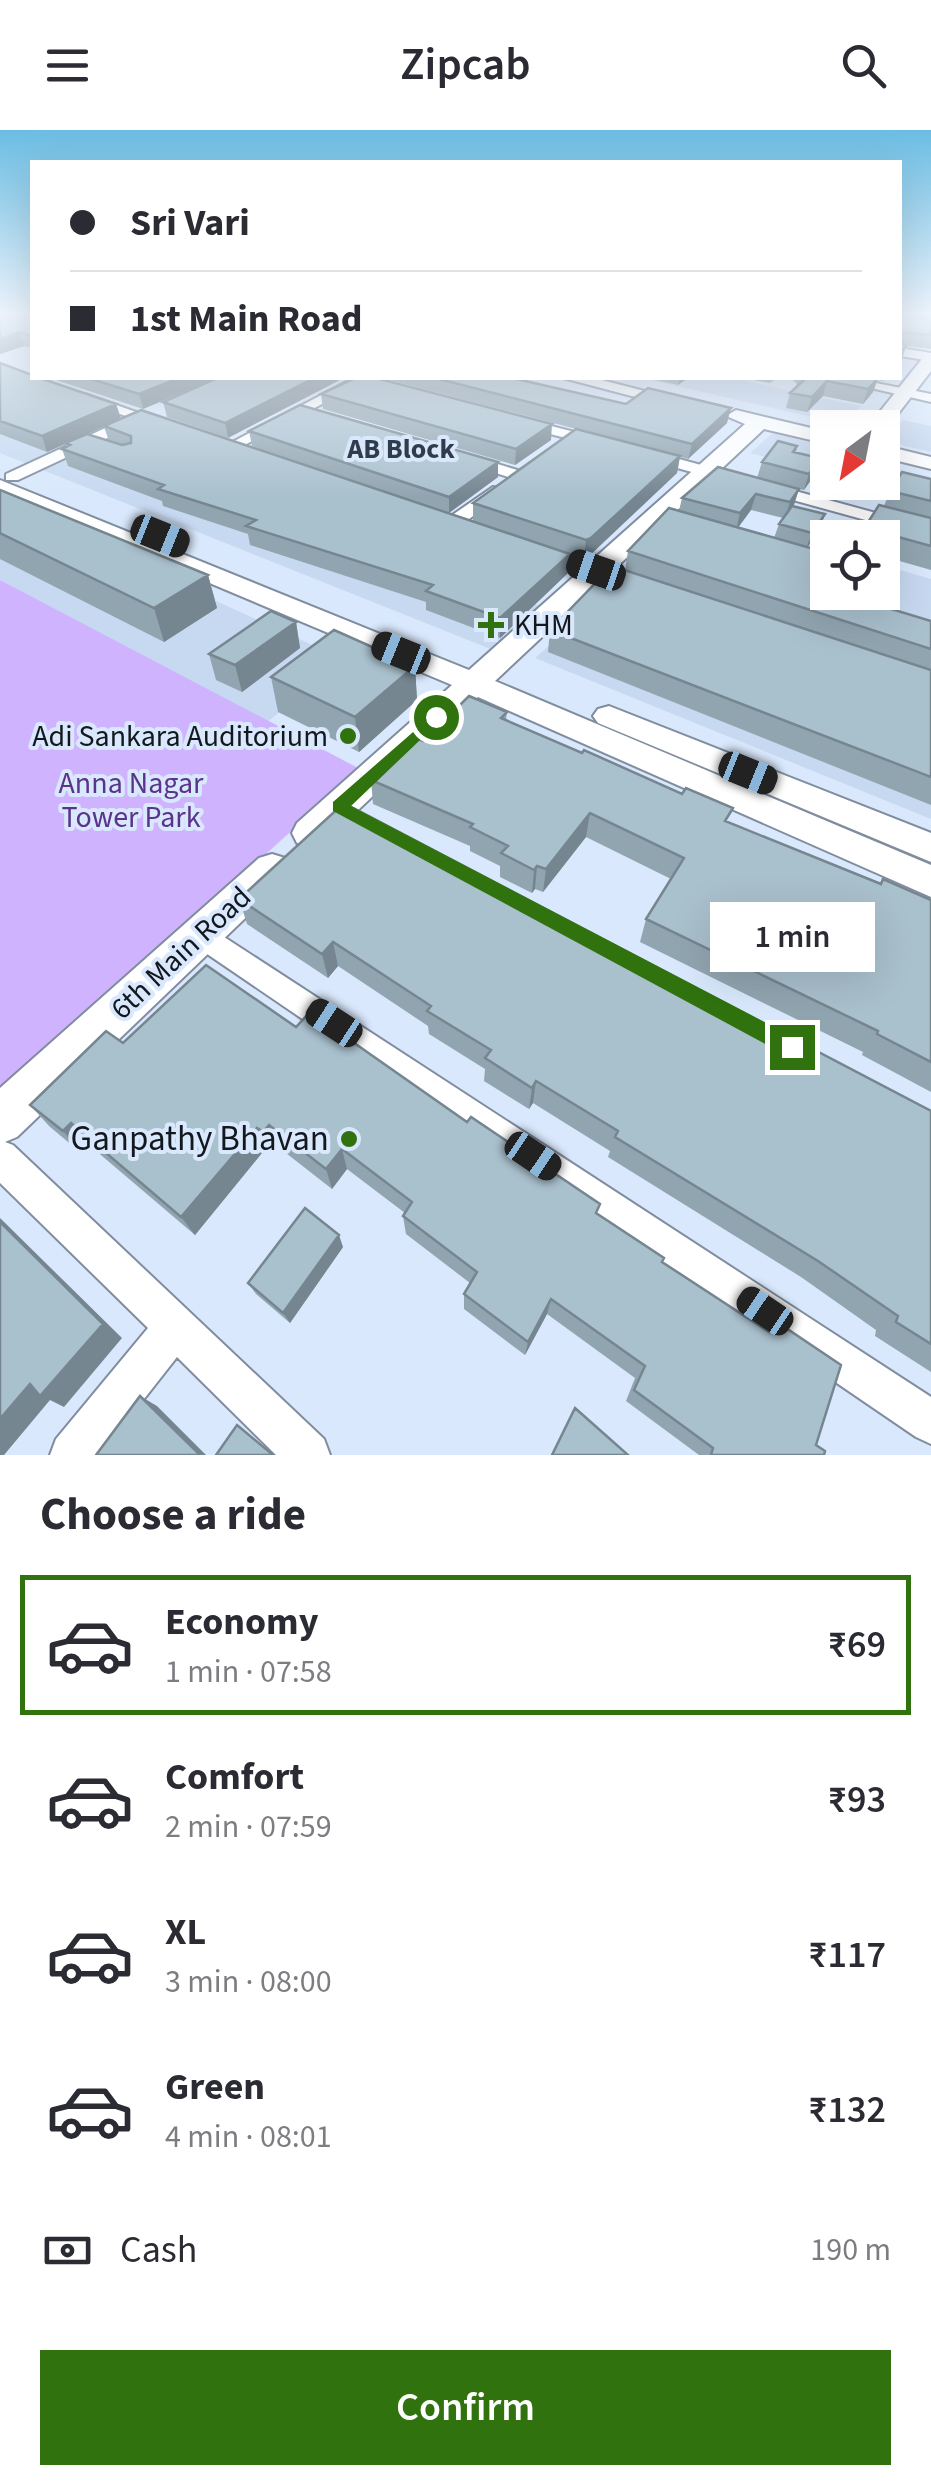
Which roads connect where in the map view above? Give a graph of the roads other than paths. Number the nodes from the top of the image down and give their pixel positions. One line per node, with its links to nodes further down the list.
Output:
1 (918, 375): 7 (street)
2 (355, 380): 11 (street)
3 (580, 380): 15 (street)
4 (611, 380): 16 (street)
5 (843, 380): 7 (street)
6 (71, 393): 14 (street)
7 (905, 393): 8 (street); 10 (street)
8 (931, 398)
9 (172, 404): 14 (street)
10 (891, 410)
11 (300, 411): 13 (street); 20 (street)
12 (496, 415): 21 (street)
13 (318, 416)
14 (142, 417): 17 (street); 30 (street)
15 (759, 422): 18 (street); 29 (street, 6th Main Road)
16 (810, 426)
17 (177, 429)
18 (810, 434)
19 (213, 440): 20 (street)
20 (230, 446): 24 (street)
21 (610, 446)
22 (900, 447): 26 (street)
23 (628, 451): 29 (street)
24 (249, 453)
25 (446, 454): 32 (street)
26 (931, 455)
27 (900, 456): 28 (street)
28 (931, 463)
29 (704, 471): 34 (street); 36 (street, 6th Main Road)
30 (4, 479): 38 (street)
31 (436, 516): 32 (street)
32 (454, 522): 33 (street)
33 (472, 528)
34 (931, 533)
35 (525, 546): 36 (street)
36 (596, 570): 37 (street); 38 (street, 6th Main Road)
37 (633, 583)
38 (483, 675): 39 (street, 6th Main Road); 41 (street); 42 (street)
39 (339, 807): 40 (street); 43 (street, 6th Main Road)
40 (374, 825)
41 (931, 848)
42 (931, 882)
43 (201, 934): 44 (street, 6th Main Road); 47 (street)
44 (0, 1120)
45 (0, 1158): 46 (street)
46 (175, 1328): 48 (street); 49 (street)
47 (931, 1422)
48 (72, 1455)
49 (308, 1455)

